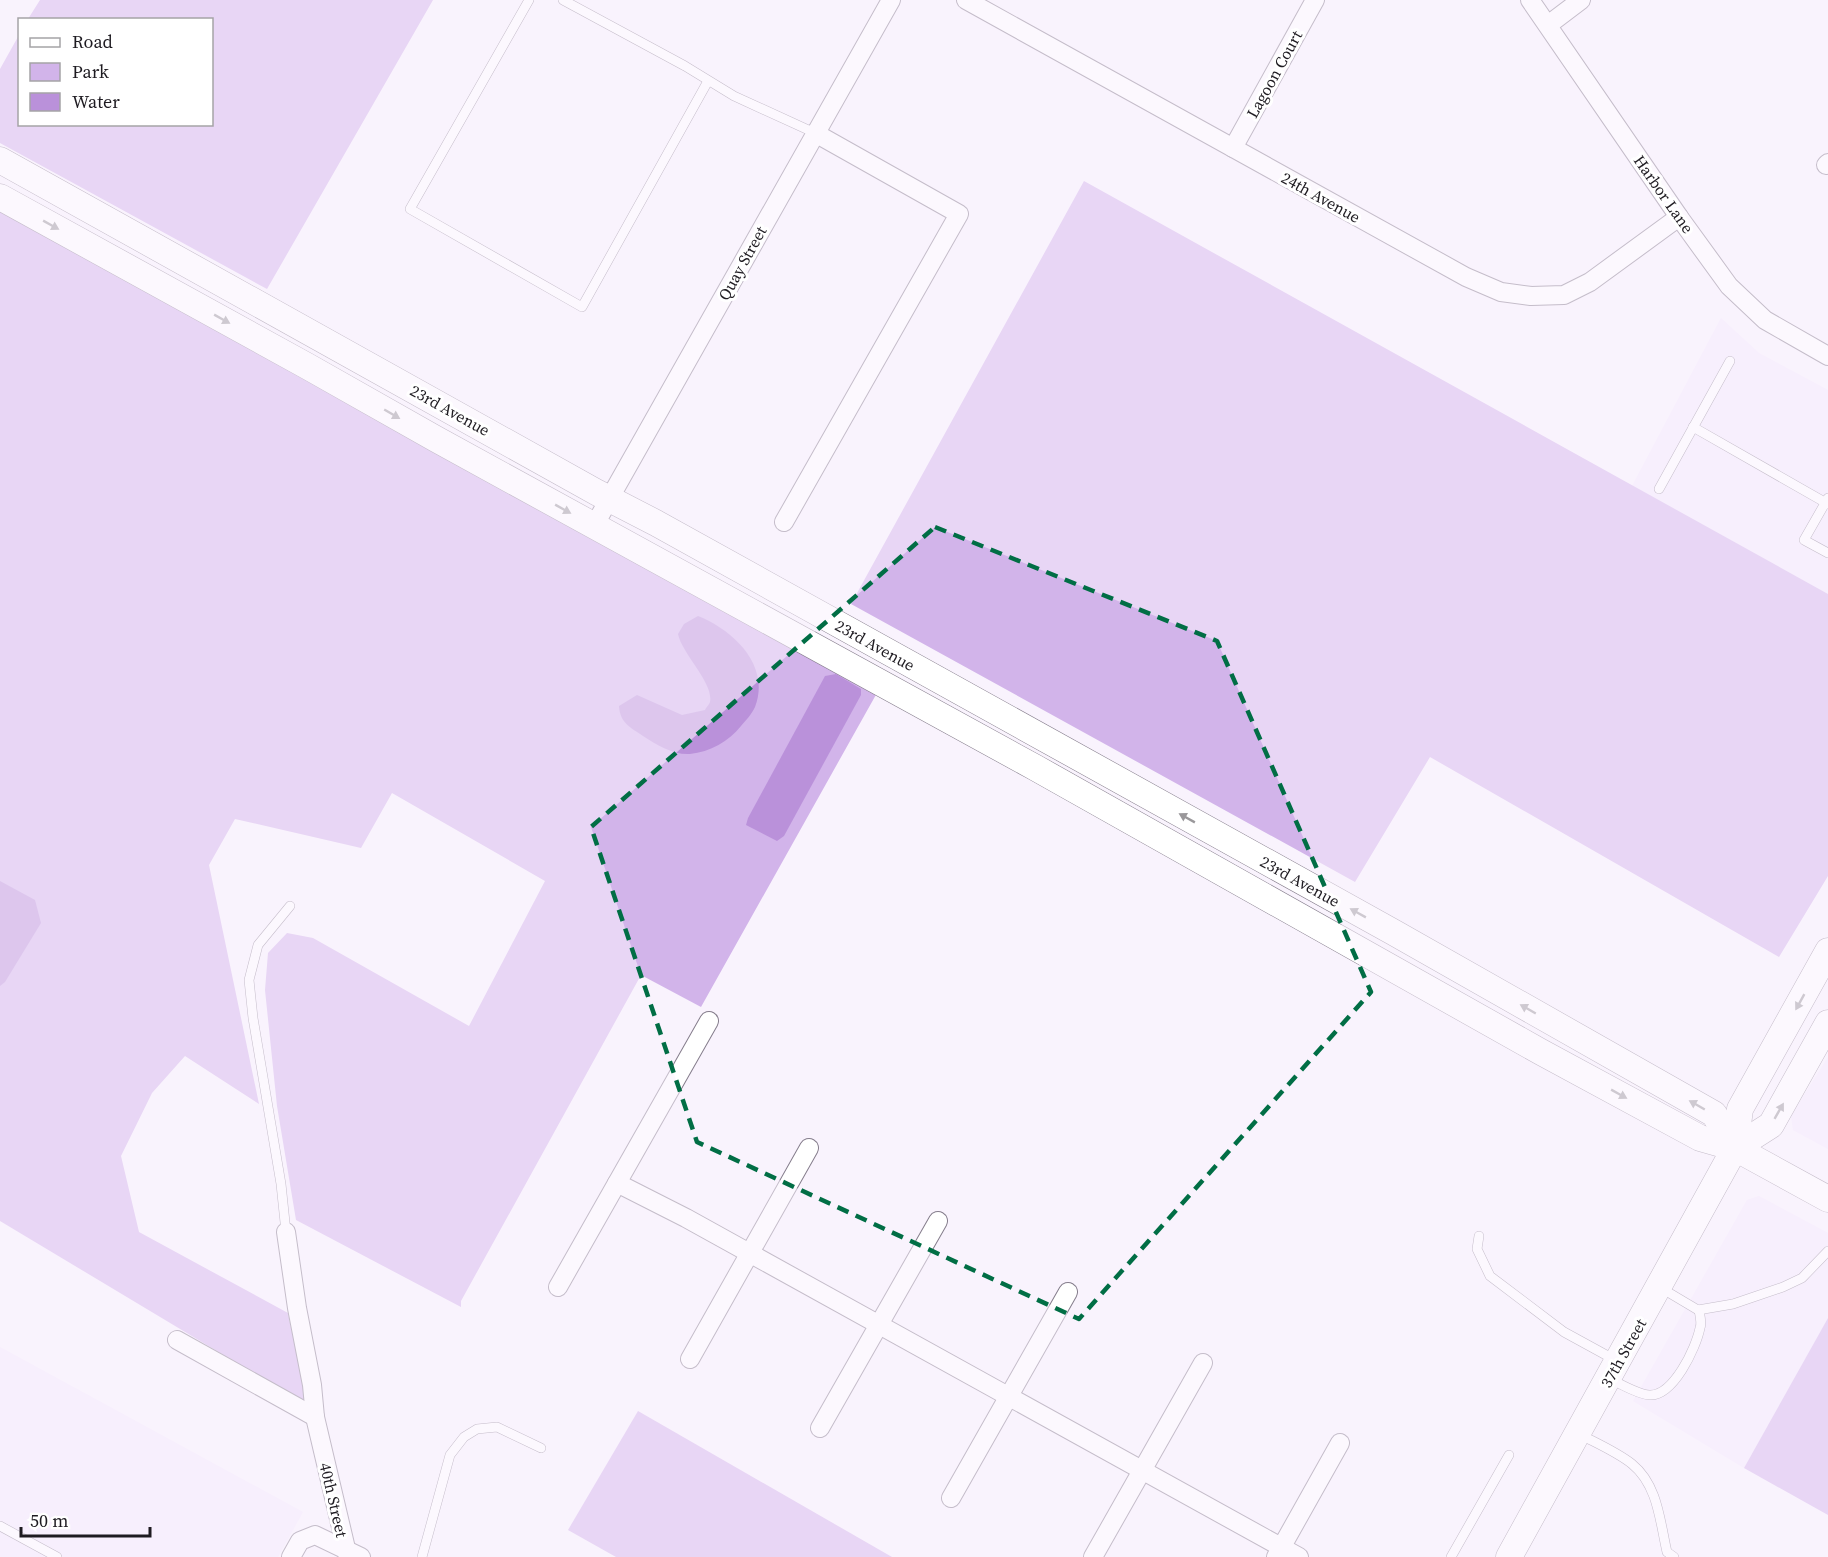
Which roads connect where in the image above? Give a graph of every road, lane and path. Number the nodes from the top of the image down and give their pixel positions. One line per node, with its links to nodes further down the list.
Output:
1 (529, 0): 9 (lane)
2 (563, 0): 9 (lane)
3 (891, 0): 10 (street, Quay Street)
4 (966, 0): 11 (street, 24th Avenue)
5 (1315, 0): 11 (street, Lagoon Court)
6 (1530, 0): 8 (street, Harbor Lane)
7 (1581, 0): 8 (street)
8 (1548, 25): 14 (street, Harbor Lane)
9 (708, 81): 10 (lane)
10 (815, 133): 19 (street, Quay Street); 21 (street)
11 (1233, 148): 14 (street, 24th Avenue)
12 (0, 160): 19 (main road, 23rd Avenue)
13 (0, 197): 22 (main road, 23rd Avenue, one-way to 22)
14 (1679, 217): 15 (street, Harbor Lane)
15 (1828, 356)
16 (1730, 361): 17 (lane)
17 (1693, 427): 18 (lane); 20 (lane)
18 (1659, 489)
19 (609, 500): 22 (street, Quay Street); 29 (main road, 23rd Avenue, one-way to 19)
20 (1827, 502): 23 (lane)
21 (784, 522)
22 (594, 526): 29 (main road, 23rd Avenue, one-way to 29)
23 (1828, 553)
24 (290, 906): 33 (lane)
25 (1828, 951): 29 (main road, 37th Street, one-way to 29)
26 (709, 1021): 30 (street)
27 (1828, 1023): 29 (main road, 37th Street, one-way to 27)
28 (809, 1148): 36 (street)
29 (1735, 1148): 31 (main road, 23rd Avenue); 38 (main road, 37th Street)
30 (617, 1182): 36 (street); 37 (street)
31 (1828, 1198)
32 (938, 1221): 41 (street)
33 (286, 1232): 47 (street, 40th Street)
34 (1479, 1236): 45 (lane)
35 (1828, 1251): 40 (lane)
36 (749, 1254): 41 (street); 43 (street)
37 (558, 1287)
38 (1659, 1287): 40 (lane); 45 (main road, 37th Street)
39 (1068, 1292): 46 (street)
40 (1699, 1310): 45 (lane)
41 (878, 1325): 46 (street); 48 (street)
42 (177, 1340): 47 (street)
43 (690, 1359)
44 (1203, 1363): 53 (street)
45 (1614, 1370): 49 (main road, 37th Street)
46 (1009, 1396): 53 (street); 54 (street)
47 (315, 1417): 57 (street, 40th Street)
48 (820, 1428)
49 (1577, 1432): 64 (main road, 37th Street); 65 (lane)
50 (1340, 1443): 56 (street)
51 (541, 1448): 60 (lane)
52 (1509, 1455): 63 (lane)
53 (1142, 1471): 56 (street); 61 (street)
54 (951, 1498)
55 (0, 1527): 58 (lane)
56 (1278, 1552): 62 (street)
57 (352, 1555): 59 (street, 40th Street)
58 (57, 1557)
59 (291, 1557)
60 (422, 1557)
61 (1093, 1557)
62 (1299, 1557)
63 (1451, 1557)
64 (1509, 1557)
65 (1674, 1557)

